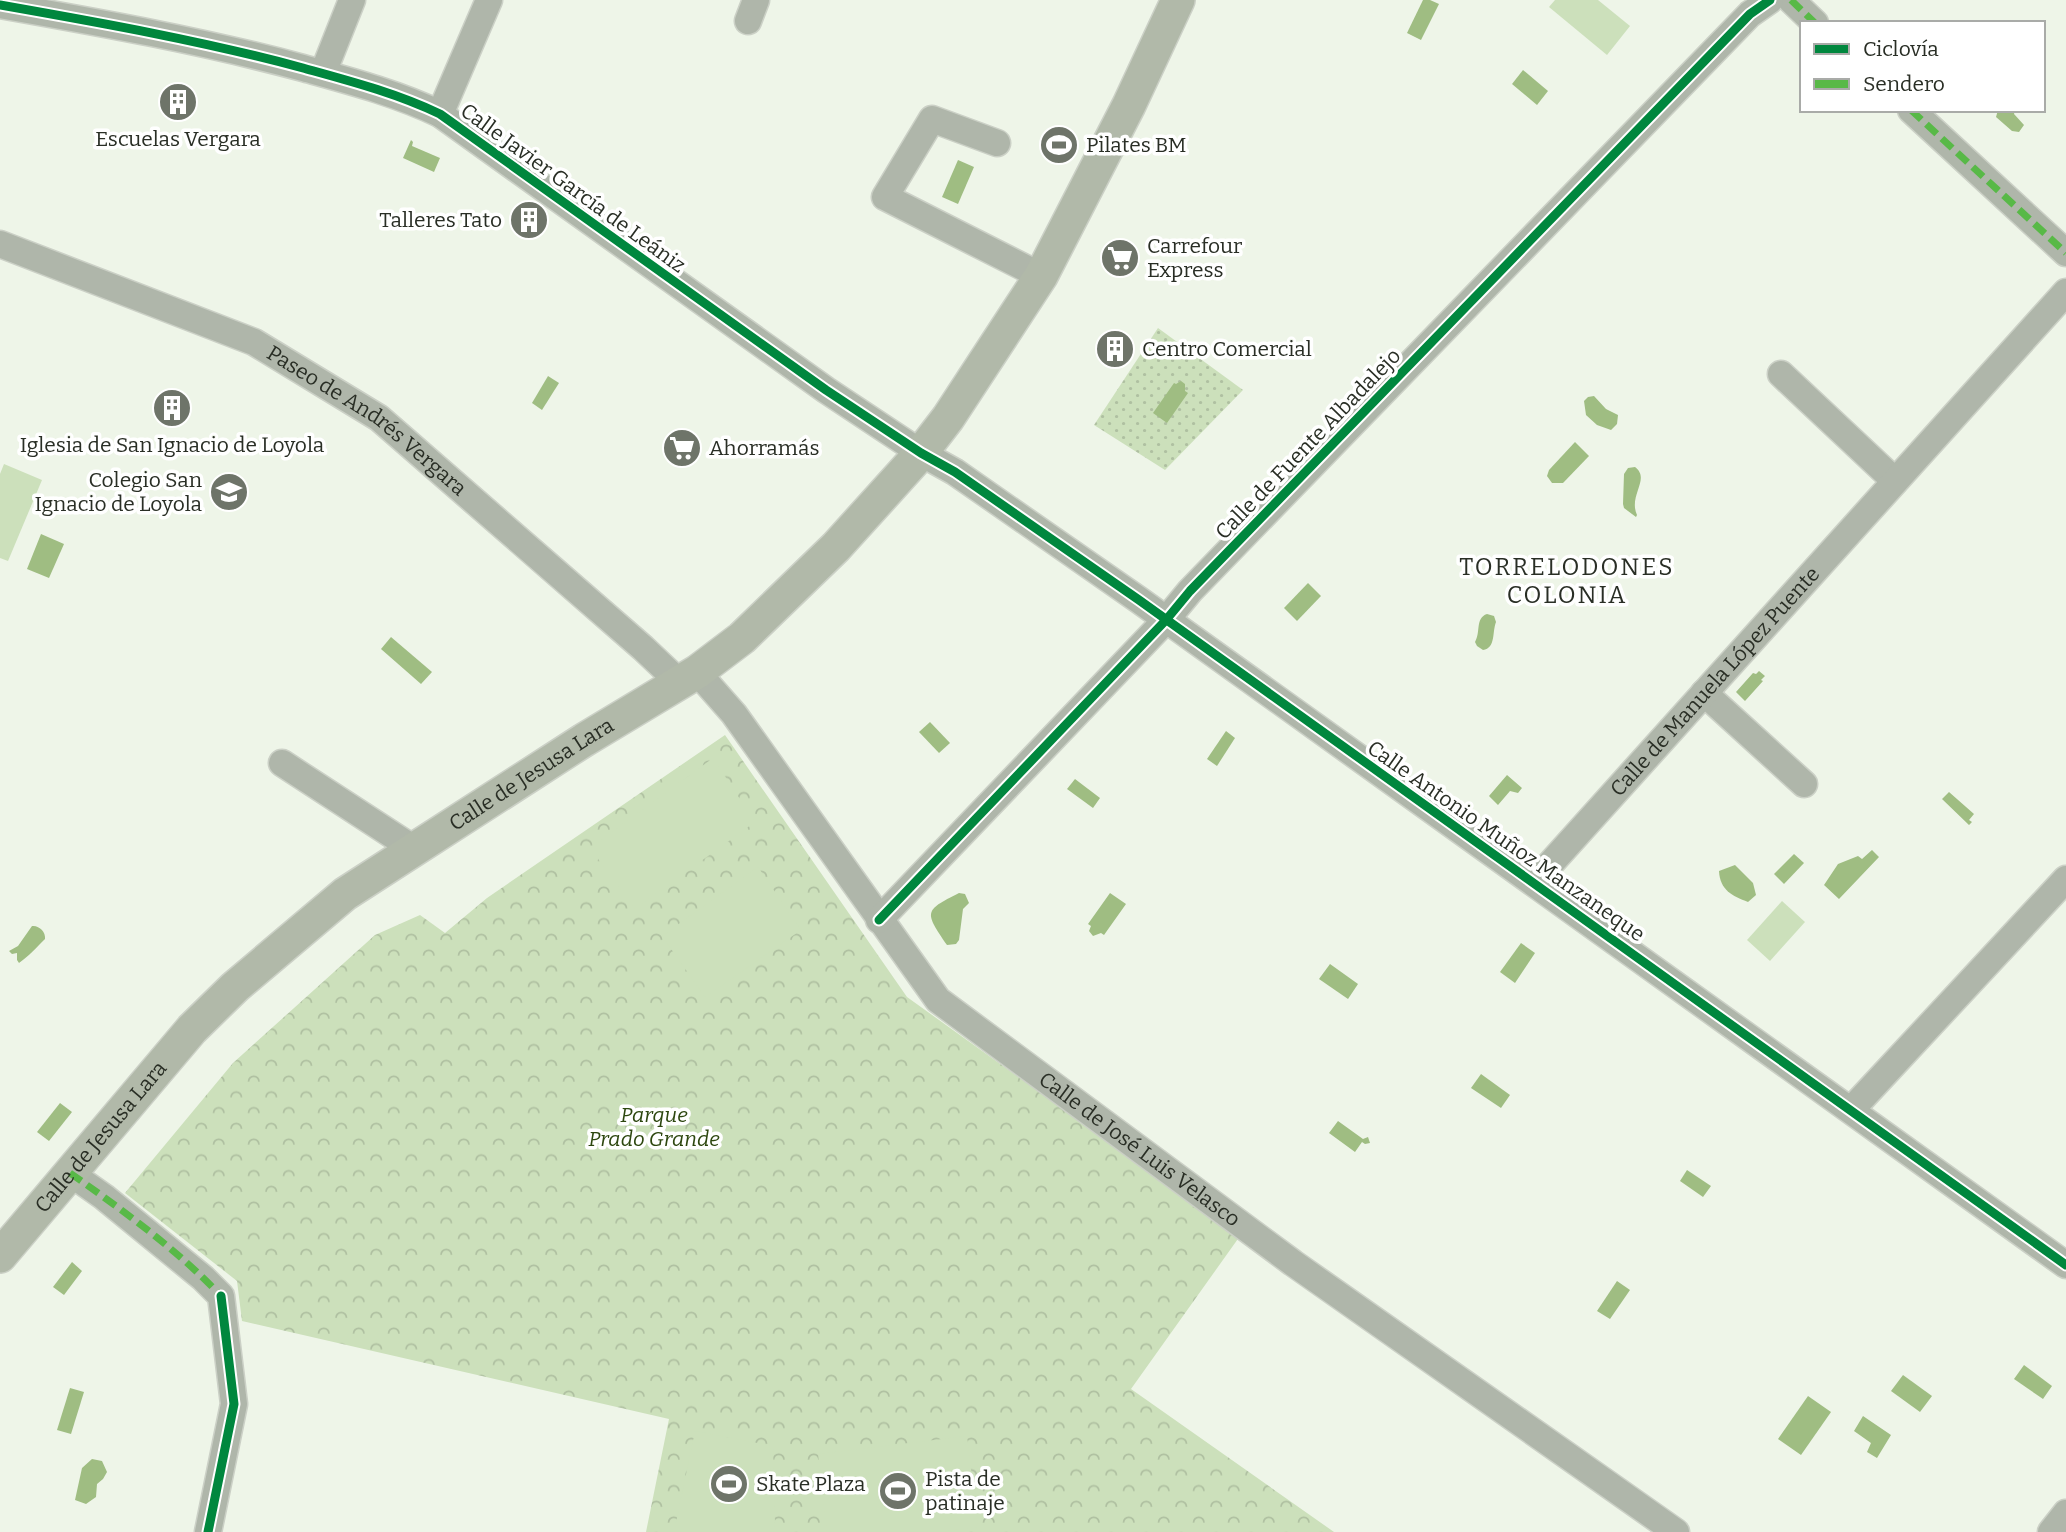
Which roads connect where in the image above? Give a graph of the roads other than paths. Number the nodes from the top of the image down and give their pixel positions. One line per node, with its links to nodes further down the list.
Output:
1 (352, 0): 8 (street)
2 (489, 0): 10 (street)
3 (1178, 0): 14 (main road, Calle de Jesusa Lara)
4 (1770, 0): 19 (street, Calle de Fuente Albadalejo)
5 (1791, 0): 7 (street)
6 (0, 5): 8 (street, Calle Javier García de Leániz)
7 (1813, 21)
8 (323, 73): 10 (street, Calle Javier García de Leániz)
9 (1913, 112): 13 (street)
10 (440, 114): 17 (street, Calle Javier García de Leániz)
11 (997, 143): 14 (street)
12 (0, 244): 20 (street, Paseo de Andrés Vergara)
13 (2066, 253)
14 (1041, 276): 17 (main road, Calle de Jesusa Lara)
15 (2066, 292): 18 (street, Calle de Manuela López Puente)
16 (1782, 374): 18 (street)
17 (920, 453): 19 (street, Calle Antonio Muñoz Manzaneque); 20 (main road, Calle de Jesusa Lara)
18 (1895, 481): 21 (street, Calle de Manuela López Puente)
19 (1166, 620): 26 (street, Calle Antonio Muñoz Manzaneque); 27 (street, Calle de Fuente Albadalejo)
20 (688, 677): 24 (main road, Calle de Jesusa Lara); 27 (street, Calle de José Luis Velasco)
21 (1704, 693): 23 (street); 26 (street, Calle de Manuela López Puente)
22 (282, 763): 24 (street)
23 (1804, 784)
24 (414, 849): 29 (main road, Calle de Jesusa Lara)
25 (2066, 879): 28 (street)
26 (1534, 882): 28 (street, Calle Antonio Muñoz Manzaneque)
27 (879, 920): 33 (street, Calle de José Luis Velasco)
28 (1851, 1110): 31 (street, Calle Antonio Muñoz Manzaneque)
29 (69, 1173): 30 (main road, Calle de Jesusa Lara); 32 (street)
30 (0, 1256)
31 (2066, 1265)
32 (211, 1531)
33 (1676, 1532)

